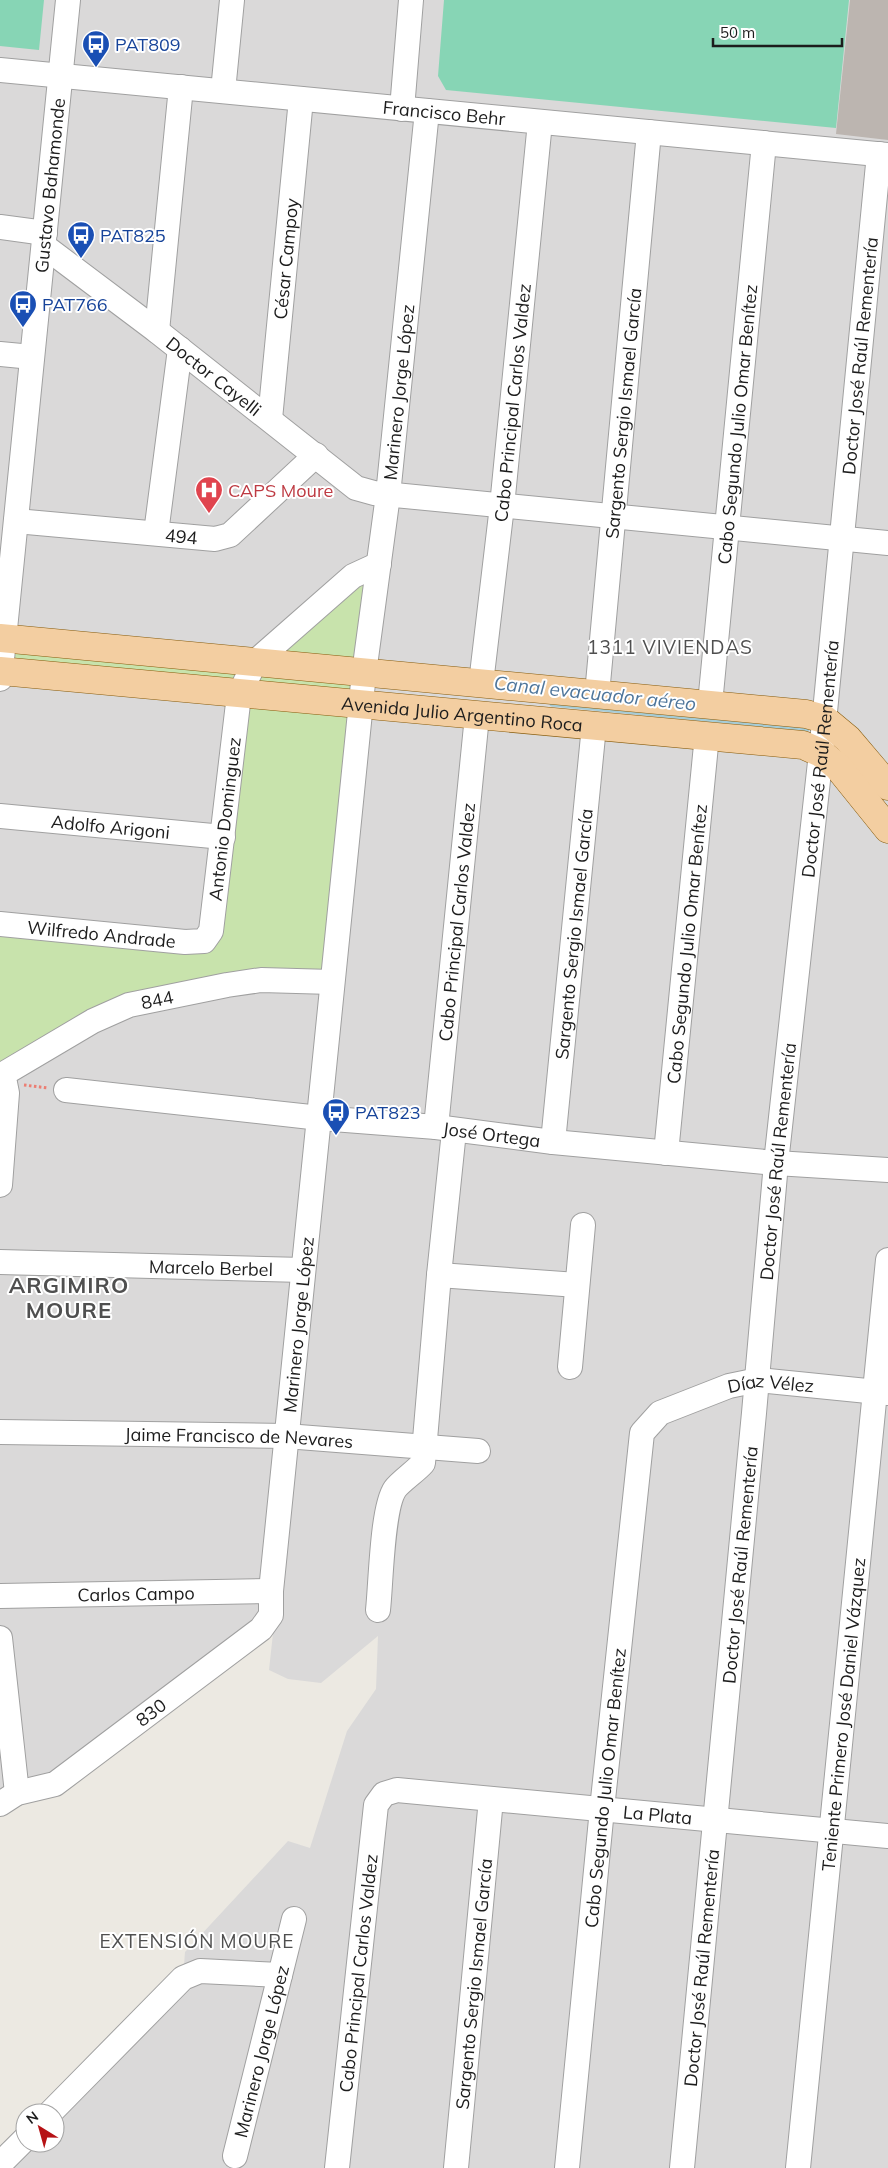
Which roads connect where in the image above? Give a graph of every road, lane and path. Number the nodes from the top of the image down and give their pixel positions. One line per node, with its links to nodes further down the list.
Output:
1 (68, 0): 5 (street, Gustavo Bahamonde)
2 (232, 0): 7 (street)
3 (411, 0): 9 (street)
4 (0, 70): 5 (street, Francisco Behr)
5 (61, 76): 6 (street, Francisco Behr); 16 (street, Gustavo Bahamonde)
6 (181, 87): 7 (street, Francisco Behr); 17 (street)
7 (222, 92): 8 (street, Francisco Behr)
8 (301, 99): 9 (street, Francisco Behr); 21 (street, César Campoy)
9 (402, 109): 10 (street, Francisco Behr)
10 (427, 111): 11 (street, Francisco Behr); 24 (street, Marinero Jorge López)
11 (540, 122): 12 (street, Francisco Behr); 25 (street, Cabo Principal Carlos Valdez)
12 (648, 132): 13 (street, Francisco Behr); 26 (street, Sargento Sergio Ismael García)
13 (764, 144): 14 (street, Francisco Behr); 28 (street, Cabo Segundo Julio Omar Benítez)
14 (884, 155): 30 (street, Doctor José Raúl Rementería)
15 (0, 227): 16 (street, Doctor Cayelli)
16 (44, 239): 17 (street, Doctor Cayelli); 20 (street, Gustavo Bahamonde)
17 (157, 331): 18 (street, Doctor Cayelli)
18 (180, 349): 21 (street, Doctor Cayelli); 29 (street)
19 (0, 354): 20 (street)
20 (32, 357): 23 (street, Gustavo Bahamonde)
21 (270, 419): 22 (street, Doctor Cayelli)
22 (316, 455): 24 (street, Doctor Cayelli); 29 (street, 494)
23 (9, 495): 27 (street, Gustavo Bahamonde)
24 (388, 495): 25 (street, Doctor Cayelli); 32 (street, Marinero Jorge López)
25 (502, 506): 26 (street, Doctor Cayelli); 37 (street, Cabo Principal Carlos Valdez)
26 (613, 516): 28 (street, Doctor Cayelli); 39 (street, Sargento Sergio Ismael García)
27 (16, 521): 29 (street, 494); 33 (street, Gustavo Bahamonde)
28 (727, 527): 30 (street, Doctor Cayelli); 41 (street, Cabo Segundo Julio Omar Benítez)
29 (156, 533)
30 (841, 538): 31 (street, Doctor Cayelli); 43 (street, Doctor José Raúl Rementería)
31 (888, 543)
32 (380, 564): 34 (street); 35 (street, Marinero Jorge López)
33 (2, 638): 34 (main road, Avenida Julio Argentino Roca); 36 (street, Gustavo Bahamonde)
34 (255, 662): 35 (main road, Avenida Julio Argentino Roca); 38 (street)
35 (364, 673): 37 (main road, Avenida Julio Argentino Roca); 40 (street, Marinero Jorge López)
36 (0, 674): 38 (main road, Avenida Julio Argentino Roca)
37 (480, 683): 39 (main road, Avenida Julio Argentino Roca)
38 (239, 694): 40 (main road, Avenida Julio Argentino Roca); 50 (street, Antonio Dominguez)
39 (597, 694): 41 (main road, Avenida Julio Argentino Roca)
40 (361, 704): 42 (main road, Avenida Julio Argentino Roca); 53 (street, Marinero Jorge López)
41 (710, 704): 43 (main road, Avenida Julio Argentino Roca)
42 (477, 716): 44 (main road, Avenida Julio Argentino Roca); 57 (street, Cabo Principal Carlos Valdez)
43 (824, 719): 46 (street, Doctor José Raúl Rementería); 47 (main road, Avenida Julio Argentino Roca)
44 (594, 726): 45 (main road, Avenida Julio Argentino Roca); 58 (street, Sargento Sergio Ismael García)
45 (707, 735): 46 (main road, Avenida Julio Argentino Roca); 59 (street, Cabo Segundo Julio Omar Benítez)
46 (821, 753): 49 (main road, Avenida Julio Argentino Roca); 60 (street, Doctor José Raúl Rementería)
47 (888, 786)
48 (0, 816): 50 (street, Adolfo Arigoni)
49 (888, 829)
50 (223, 838): 52 (street, Antonio Dominguez)
51 (0, 924): 52 (street, Wilfredo Andrade)
52 (204, 941)
53 (332, 982): 54 (street, 844); 56 (street, Marinero Jorge López)
54 (2, 1079): 55 (path); 62 (street)
55 (66, 1090): 56 (street, José Ortega)
56 (320, 1118): 57 (street, José Ortega); 66 (street, Marinero Jorge López)
57 (445, 1129): 58 (street, José Ortega); 67 (street, Cabo Principal Carlos Valdez)
58 (552, 1142): 59 (street, José Ortega)
59 (666, 1152): 60 (street, José Ortega)
60 (776, 1163): 61 (street, José Ortega); 70 (street, Doctor José Raúl Rementería)
61 (888, 1170)
62 (0, 1185)
63 (583, 1225): 68 (street)
64 (888, 1260): 71 (street, Teniente Primero José Daniel Vázquez)
65 (0, 1262): 66 (street, Marcelo Berbel)
66 (303, 1270): 74 (street, Marinero Jorge López)
67 (439, 1275): 68 (street); 75 (street, Cabo Principal Carlos Valdez)
68 (577, 1285): 69 (street)
69 (570, 1367)
70 (758, 1380): 71 (street, Díaz Vélez); 72 (street, Díaz Vélez); 85 (street, Doctor José Raúl Rementería)
71 (882, 1392): 86 (street, Teniente Primero José Daniel Vázquez)
72 (660, 1413): 84 (street, Cabo Segundo Julio Omar Benítez)
73 (0, 1432): 74 (street, Jaime Francisco de Nevares)
74 (286, 1436): 75 (street, Jaime Francisco de Nevares); 77 (street, Marinero Jorge López)
75 (424, 1447): 76 (street, Jaime Francisco de Nevares); 79 (street, Cabo Principal Carlos Valdez)
76 (478, 1451)
77 (271, 1591): 78 (street, Carlos Campo); 82 (street, 830)
78 (0, 1596)
79 (378, 1610)
80 (0, 1638): 82 (street)
81 (397, 1790): 83 (street, La Plata); 94 (street, Cabo Principal Carlos Valdez)
82 (8, 1798)
83 (491, 1799): 84 (street, La Plata); 95 (street, Sargento Sergio Ismael García)
84 (602, 1809): 85 (street, La Plata); 96 (street, Cabo Segundo Julio Omar Benítez)
85 (716, 1820): 86 (street, La Plata); 97 (street, Doctor José Raúl Rementería)
86 (831, 1831): 87 (street, La Plata); 98 (street, Teniente Primero José Daniel Vázquez)
87 (888, 1836)
88 (294, 1920): 89 (street, Marinero Jorge López)
89 (280, 1974): 90 (street); 92 (street, Marinero Jorge López)
90 (60, 2103)
91 (15, 2149): 93 (street)
92 (235, 2156)
93 (0, 2164)
94 (337, 2168)
95 (456, 2168)
96 (567, 2168)
97 (682, 2168)
98 (798, 2168)

